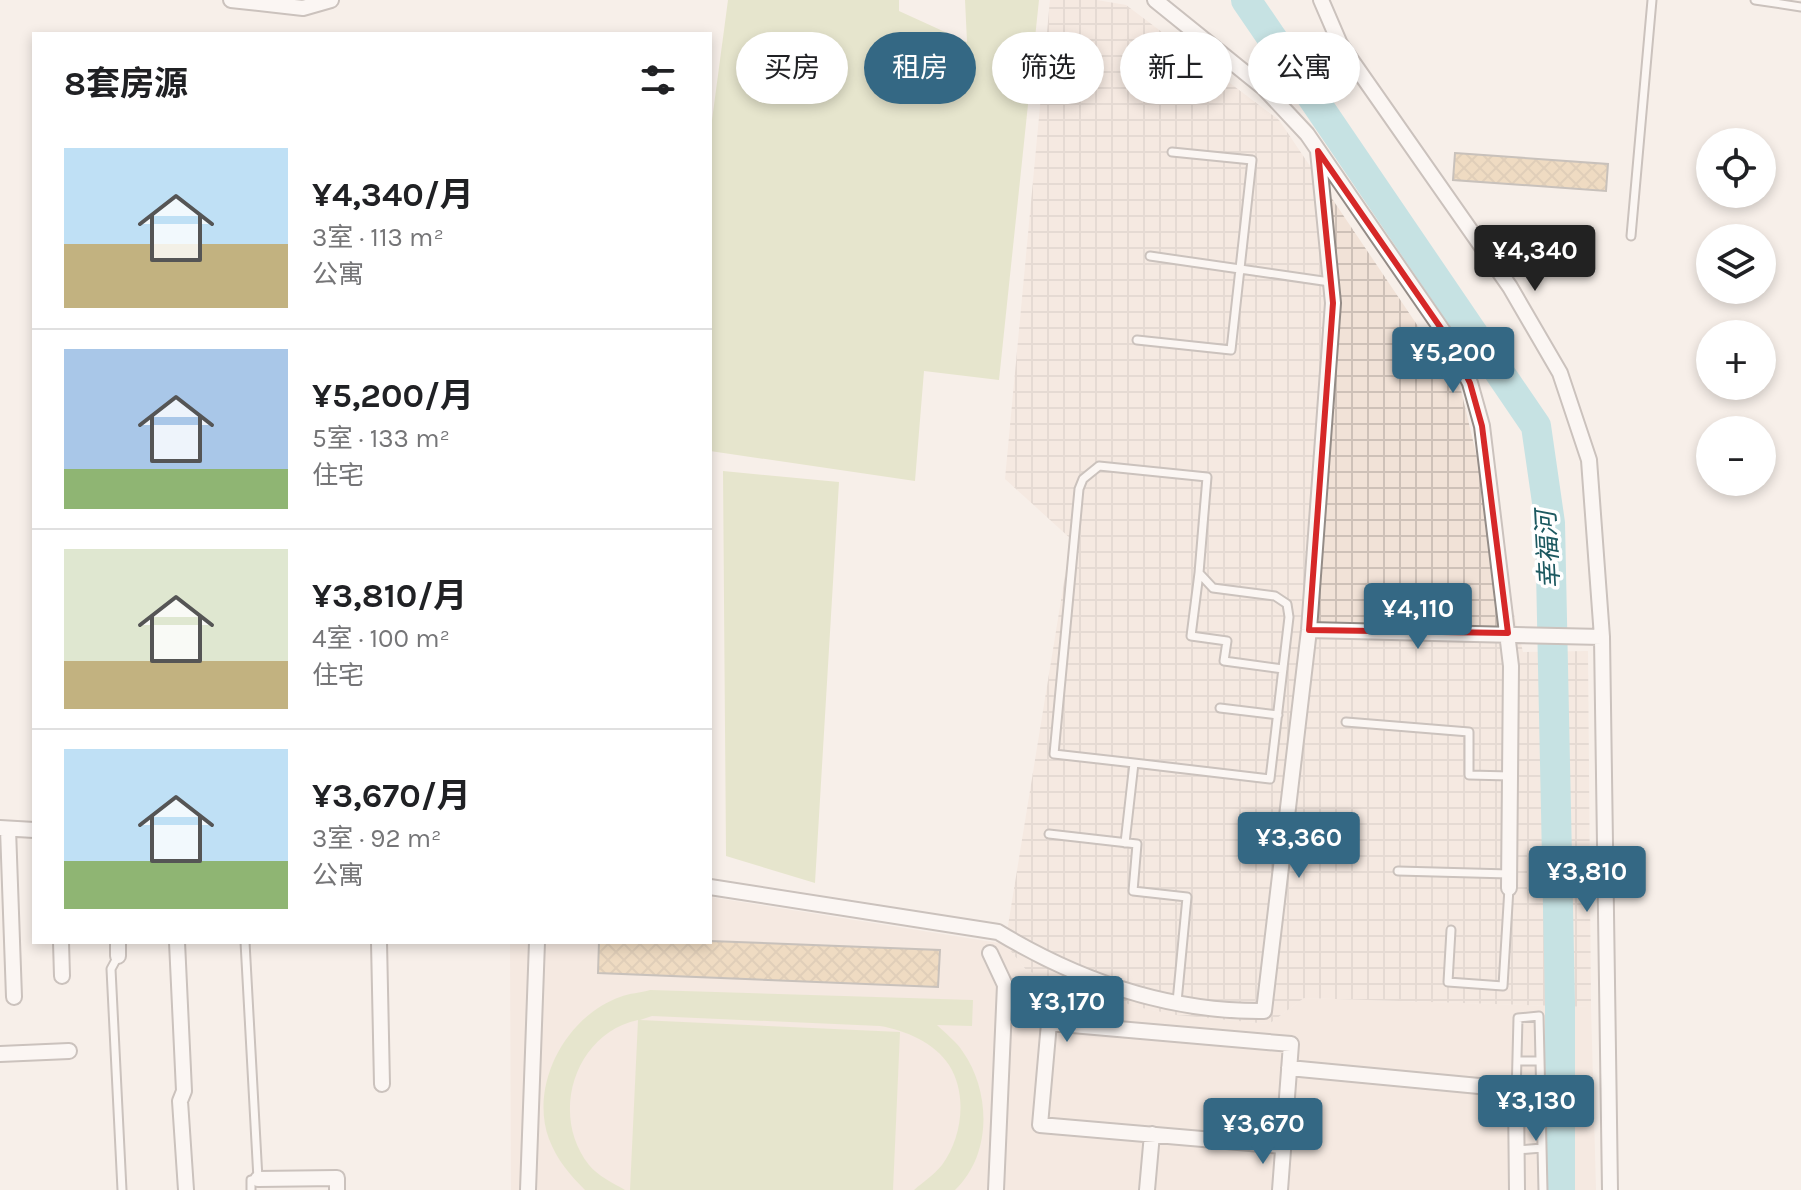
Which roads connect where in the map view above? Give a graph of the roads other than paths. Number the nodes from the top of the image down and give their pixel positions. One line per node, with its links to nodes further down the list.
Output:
1 (231, 0): 2 (street)
2 (331, 0)
3 (1155, 0): 8 (street)
4 (1321, 0): 18 (street)
5 (1652, 0): 10 (lane)
6 (1755, 0): 7 (lane)
7 (1801, 7)
8 (1318, 151): 13 (street); 17 (street)
9 (1172, 152): 12 (lane)
10 (1631, 236)
11 (1150, 256): 12 (lane)
12 (1240, 269): 13 (lane); 14 (lane)
13 (1332, 282): 16 (street)
14 (1137, 340)
15 (1199, 573): 19 (lane); 19 (lane); 23 (lane)
16 (1309, 630): 17 (street); 42 (street)
17 (1508, 633): 18 (street); 24 (street)
18 (1602, 637): 65 (street)
19 (1283, 669): 21 (lane)
20 (1220, 708): 21 (lane)
21 (1278, 715): 23 (lane)
22 (1346, 722): 24 (lane)
23 (1134, 763): 28 (lane)
24 (1510, 776): 30 (street)
25 (4, 829): 26 (street); 41 (street)
26 (32, 830)
27 (1049, 834): 28 (lane)
28 (1125, 843): 42 (lane)
29 (1398, 871): 30 (lane)
30 (1509, 881): 32 (lane)
31 (712, 887): 42 (street)
32 (1451, 930)
33 (61, 944): 40 (street)
34 (177, 944): 57 (street)
35 (245, 944): 55 (lane)
36 (379, 944): 48 (street)
37 (537, 944): 59 (street)
38 (118, 949): 56 (lane)
39 (990, 953): 60 (street)
40 (62, 976)
41 (14, 997)
42 (1177, 1002)
43 (69, 1051): 44 (street)
44 (0, 1054)
45 (1517, 1061): 46 (lane); 46 (lane); 50 (lane)
46 (1540, 1061): 53 (lane)
47 (1289, 1068): 49 (street); 51 (street); 52 (street)
48 (382, 1084)
49 (1479, 1086)
50 (1516, 1097): 54 (street)
51 (1152, 1134): 52 (street); 61 (street)
52 (1283, 1146): 62 (street)
53 (1542, 1148): 54 (lane); 64 (lane)
54 (1517, 1150): 63 (street)
55 (255, 1184): 58 (street)
56 (122, 1190)
57 (186, 1190)
58 (337, 1190)
59 (528, 1190)
60 (996, 1190)
61 (1147, 1190)
62 (1280, 1190)
63 (1517, 1190)
64 (1543, 1190)
65 (1610, 1190)

